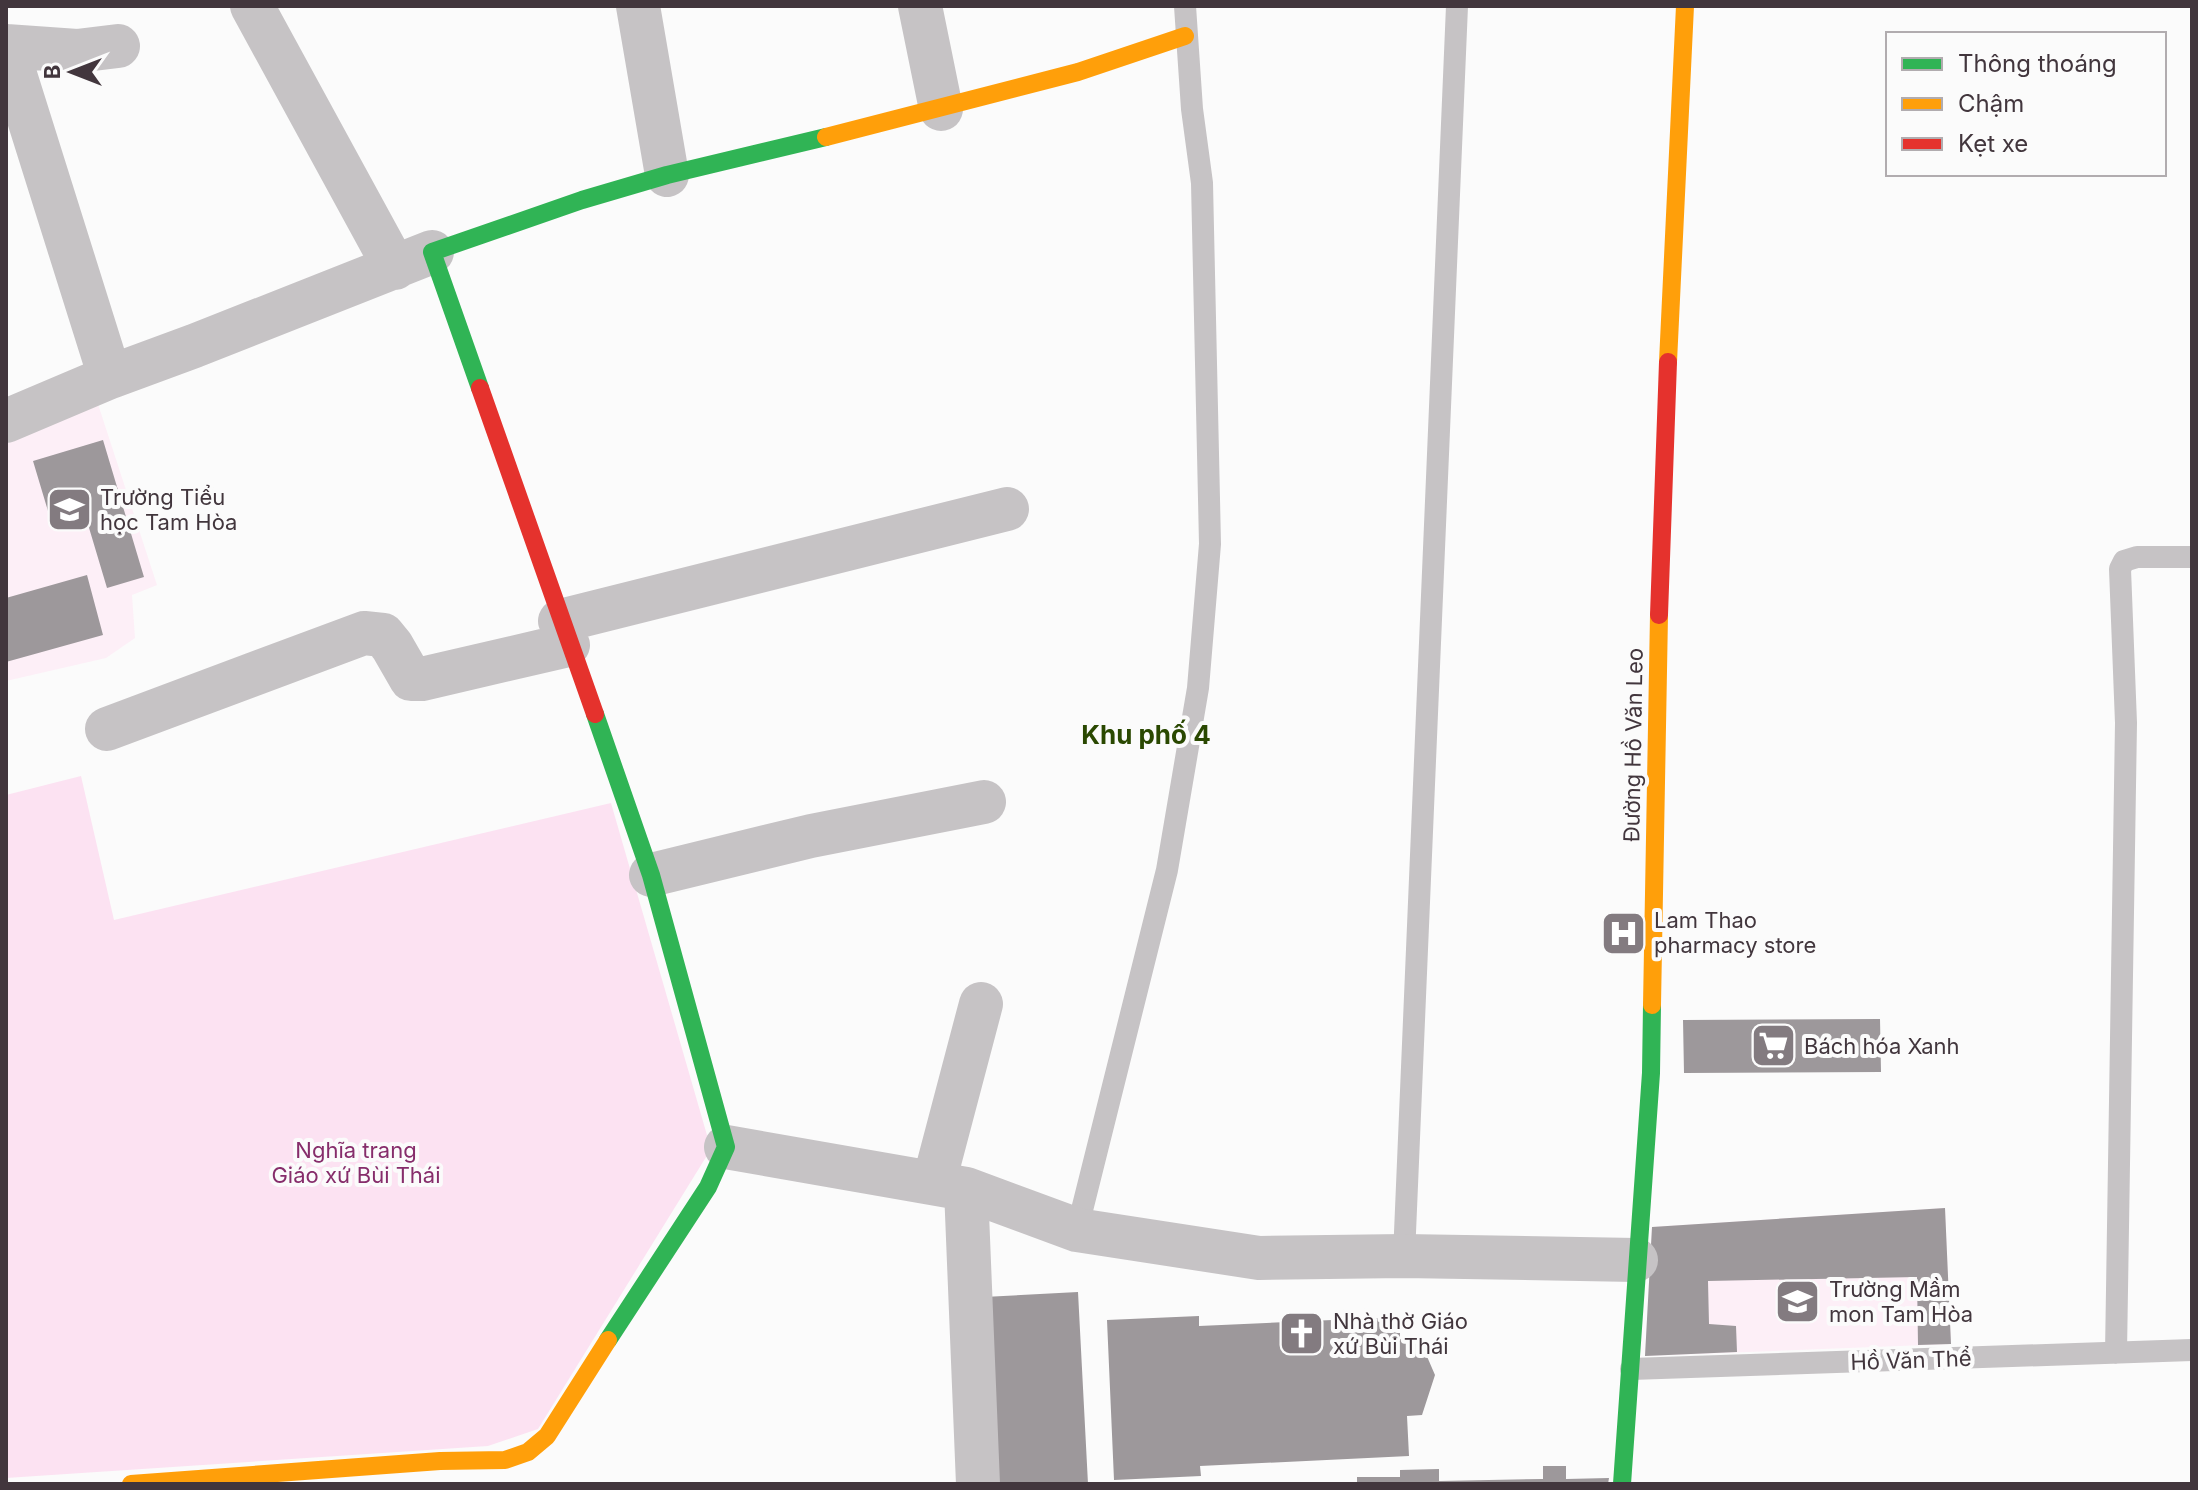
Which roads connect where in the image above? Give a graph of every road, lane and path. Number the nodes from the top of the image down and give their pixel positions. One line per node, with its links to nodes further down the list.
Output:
1 (252, 6): 12 (street)
2 (638, 6): 11 (street)
3 (920, 6): 10 (street)
4 (1185, 6): 7 (lane)
5 (1457, 6): 25 (lane)
6 (1685, 6): 26 (street, Đường Hồ Văn Leo)
7 (1185, 36): 10 (street); 24 (lane)
8 (6, 46): 9 (street); 13 (street)
9 (118, 46)
10 (941, 109): 11 (street)
11 (667, 175): 12 (street)
12 (413, 260): 13 (street); 17 (street)
13 (110, 377): 14 (street)
14 (6, 421)
15 (1007, 509): 17 (street)
16 (2192, 557): 28 (lane)
17 (564, 633): 18 (street); 20 (street)
18 (107, 729)
19 (984, 802): 20 (street)
20 (651, 875): 22 (street)
21 (981, 1004): 23 (street)
22 (726, 1147): 23 (street); 30 (street)
23 (950, 1186): 24 (street); 31 (street)
24 (1077, 1230): 25 (street)
25 (1404, 1256): 26 (street)
26 (1636, 1260): 29 (street, Đường Hồ Văn Leo)
27 (2192, 1350): 28 (lane, Hồ Văn Thể)
28 (2116, 1353): 29 (lane, Hồ Văn Thể)
29 (1631, 1369): 32 (street, Đường Hồ Văn Leo)
30 (131, 1484)
31 (978, 1484)
32 (1622, 1484)

